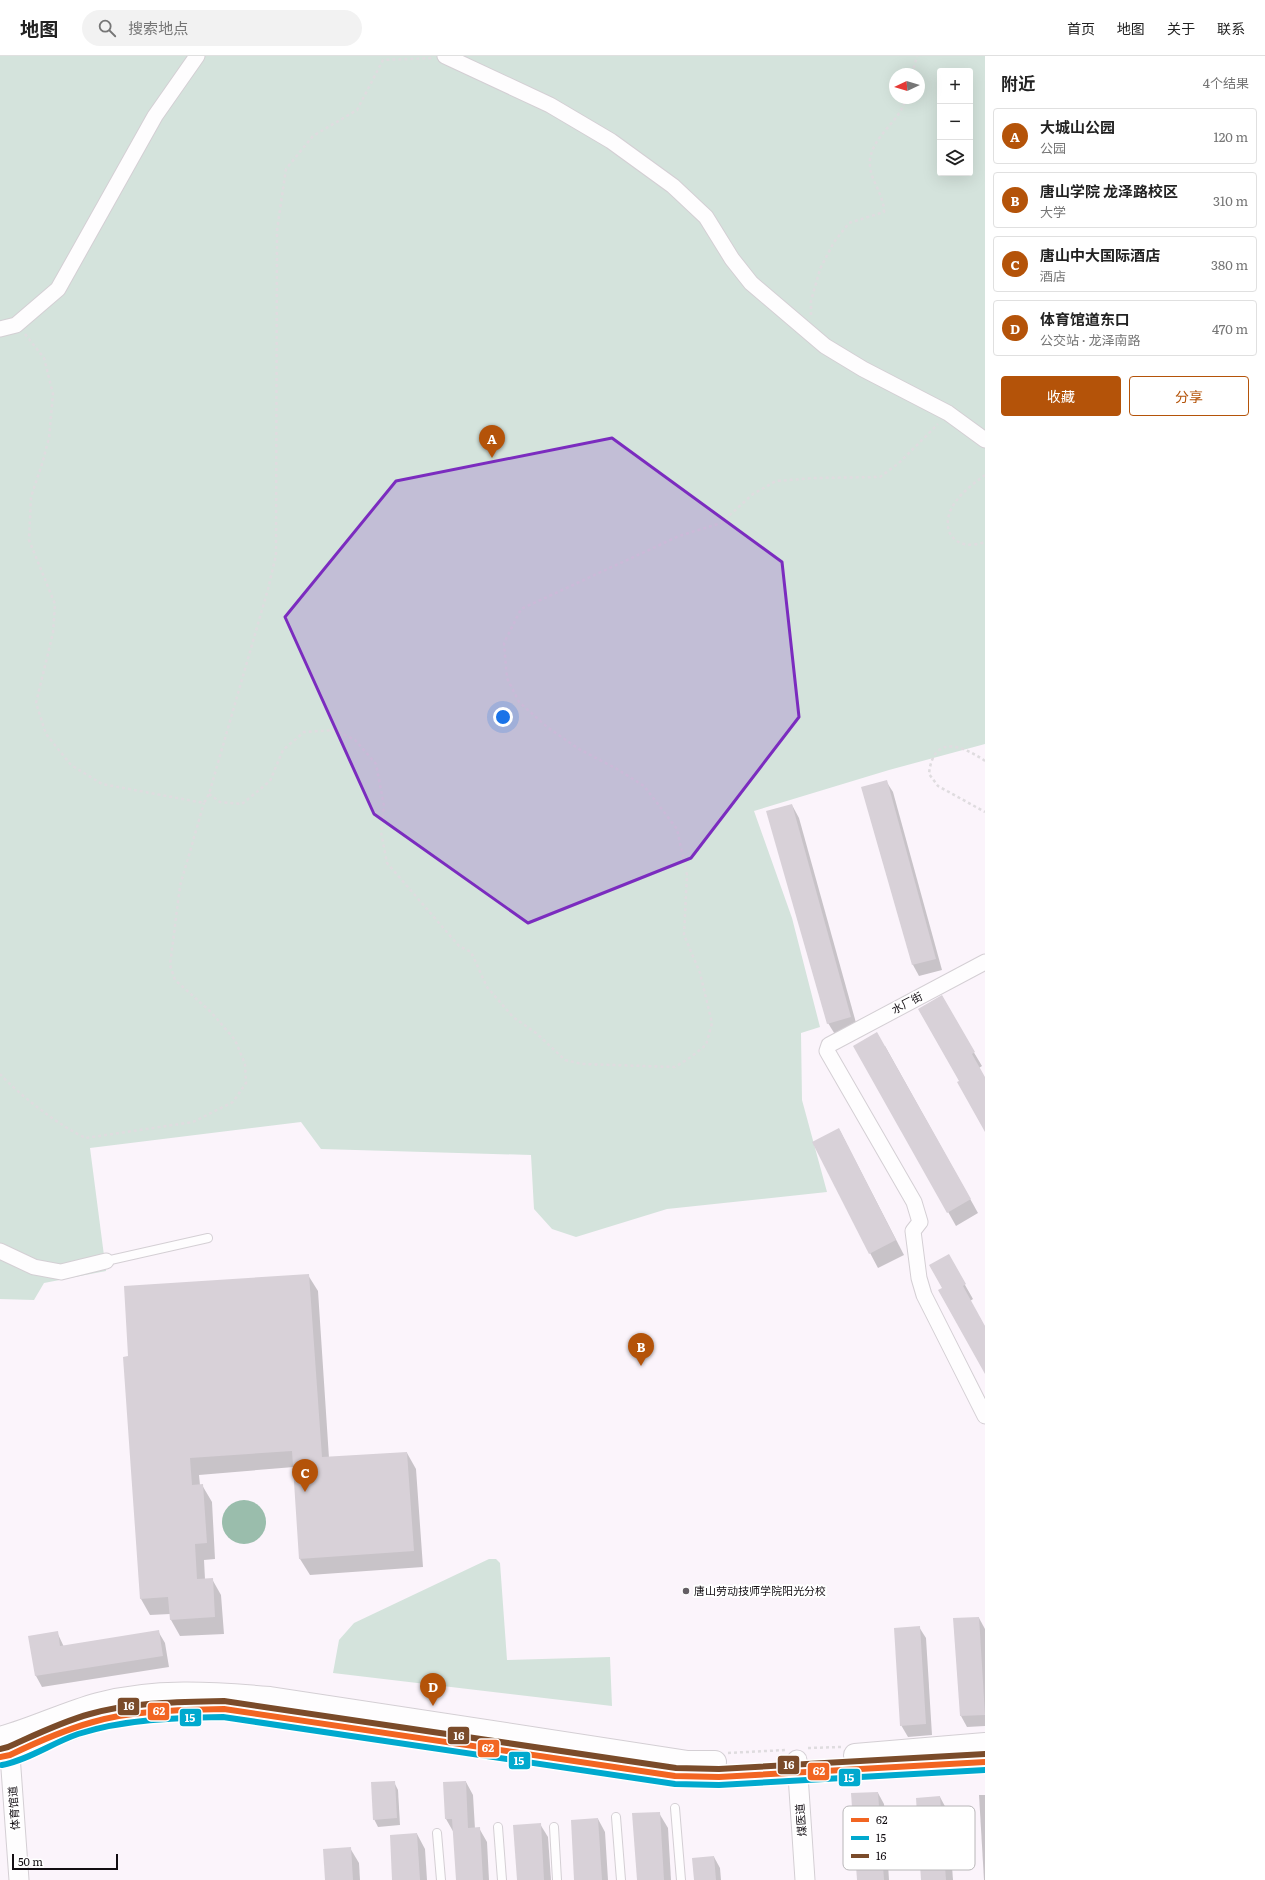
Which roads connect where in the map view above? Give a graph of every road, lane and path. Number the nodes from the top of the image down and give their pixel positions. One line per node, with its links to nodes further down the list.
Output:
1 (197, 56): 7 (street)
2 (917, 56): 4 (path)
3 (439, 57): 9 (street); 14 (path)
4 (914, 68)
5 (903, 104): 6 (path)
6 (811, 316)
7 (16, 325): 8 (street); 15 (path)
8 (0, 329)
9 (948, 413): 10 (street); 14 (path)
10 (985, 440)
11 (985, 475): 12 (path)
12 (985, 542)
13 (985, 761): 16 (path)
14 (209, 794): 15 (path)
15 (204, 803): 18 (path)
16 (985, 812)
17 (985, 962): 22 (street, 水厂街)
18 (0, 1074)
19 (208, 1238): 21 (lane)
20 (0, 1251): 21 (street)
21 (106, 1261)
22 (985, 1416)
23 (985, 1744): 26 (main road)
24 (5, 1746): 26 (main road); 32 (street, 体育馆道)
25 (985, 1762): 26 (main road)
26 (797, 1766): 38 (street, 煤医道)
27 (675, 1808): 37 (lane)
28 (616, 1817): 36 (lane)
29 (498, 1827): 34 (lane)
30 (554, 1827): 35 (lane)
31 (437, 1833): 33 (lane)
32 (19, 1880)
33 (441, 1880)
34 (502, 1880)
35 (557, 1880)
36 (621, 1880)
37 (680, 1880)
38 (805, 1880)

